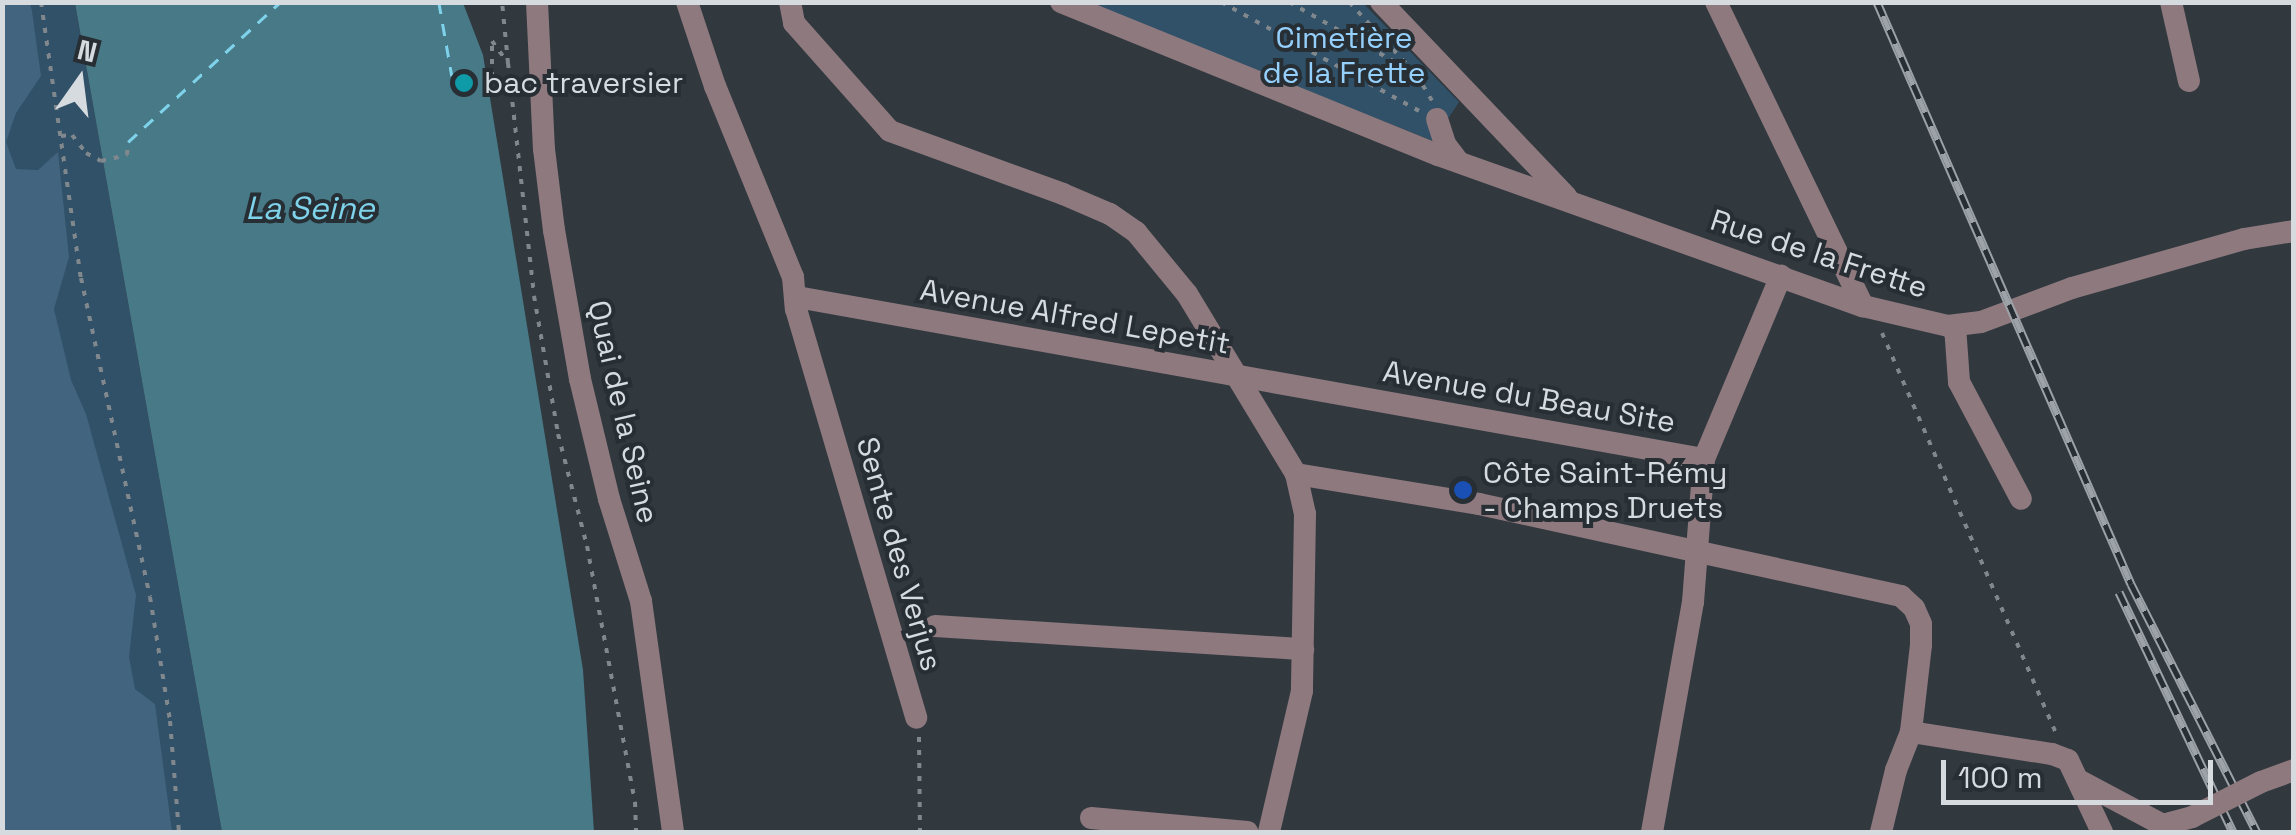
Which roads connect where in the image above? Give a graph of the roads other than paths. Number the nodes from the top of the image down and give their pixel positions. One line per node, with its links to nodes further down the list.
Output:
1 (537, 2): 31 (street, Quai de la Seine)
2 (687, 2): 14 (street, Sente des Verjus)
3 (790, 2): 17 (street)
4 (1061, 2): 10 (street, Rue de la Frette)
5 (1381, 2): 11 (street)
6 (1716, 2): 15 (street)
7 (2171, 2): 8 (street)
8 (2190, 81)
9 (1437, 119): 10 (street)
10 (1451, 158): 11 (street, Rue de la Frette)
11 (1569, 200): 13 (street, Rue de la Frette)
12 (2294, 231): 16 (street, Rue de la Frette)
13 (1782, 276): 15 (street, Rue de la Frette); 19 (street)
14 (797, 297): 17 (street, Avenue Alfred Lepetit); 25 (street, Sente des Verjus)
15 (1870, 314): 16 (street, Rue de la Frette)
16 (1955, 326): 21 (street)
17 (1239, 377): 18 (street, Avenue Alfred Lepetit); 20 (street)
18 (1343, 395): 19 (street, Avenue du Beau Site)
19 (1704, 458): 22 (street)
20 (1296, 474): 22 (street); 24 (street)
21 (2021, 499)
22 (1698, 550): 26 (street); 34 (street)
23 (935, 626): 24 (street)
24 (1303, 649): 33 (street)
25 (916, 718)
26 (1911, 732): 28 (street); 35 (street)
27 (2294, 770): 30 (street, bridge)
28 (2082, 782): 30 (street); 36 (street)
29 (1092, 818): 32 (street)
30 (2162, 829)
31 (673, 832)
32 (1247, 832)
33 (1269, 832)
34 (1652, 832)
35 (1881, 832)
36 (2102, 832)

